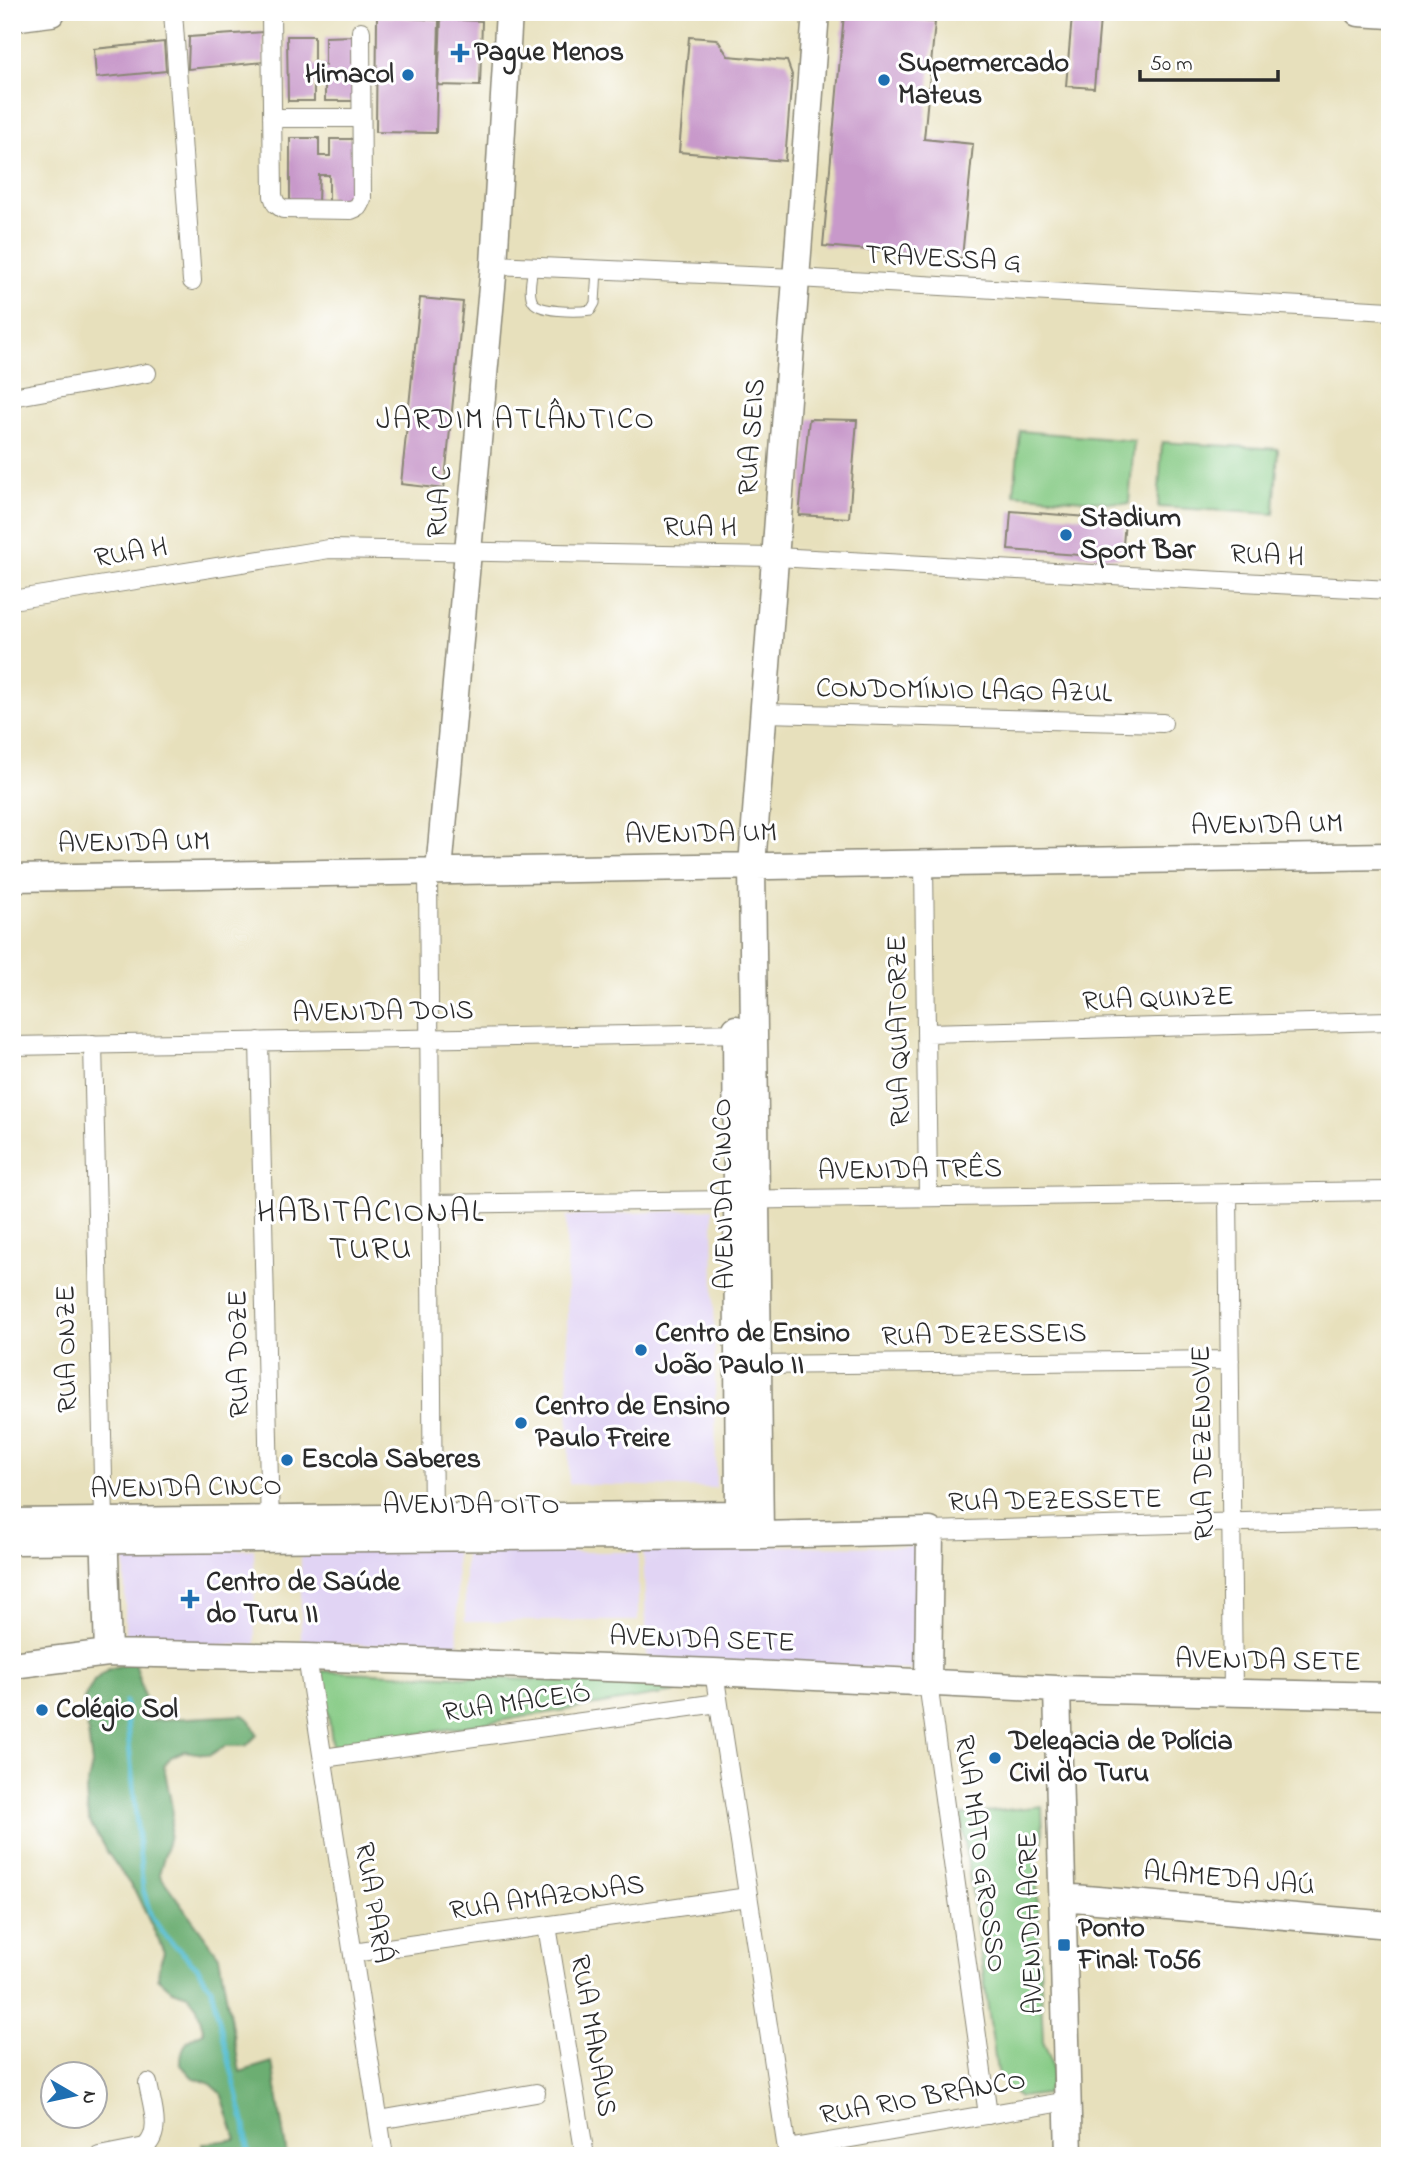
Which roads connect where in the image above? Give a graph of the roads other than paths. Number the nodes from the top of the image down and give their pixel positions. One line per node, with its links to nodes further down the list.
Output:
1 (51, 12): 8 (main road)
2 (173, 12): 16 (street)
3 (271, 12): 10 (street)
4 (509, 12): 12 (street, RUA C)
5 (816, 12): 15 (street, RUA SEIS)
6 (1359, 12): 7 (main road)
7 (1390, 14)
8 (12, 17)
9 (361, 31): 11 (street)
10 (272, 118): 11 (street); 11 (street)
11 (361, 118)
12 (494, 265): 13 (street, TRAVESSA G); 20 (street, RUA C)
13 (533, 266): 14 (street, TRAVESSA G); 14 (lane)
14 (597, 269): 15 (street, TRAVESSA G)
15 (797, 278): 17 (street, TRAVESSA G); 21 (street, RUA SEIS)
16 (192, 281)
17 (1390, 311)
18 (147, 373): 19 (street)
19 (12, 397)
20 (468, 552): 21 (street, RUA H); 23 (street, RUA H); 29 (street, RUA C)
21 (776, 557): 22 (street, RUA H); 24 (street, RUA SEIS)
22 (1390, 590)
23 (12, 600)
24 (764, 713): 25 (street, CONDOMÍNIO LAGO AZUL); 28 (street, RUA SEIS)
25 (1163, 723)
26 (1390, 856): 27 (street, AVENIDA UM)
27 (924, 864): 28 (street, AVENIDA UM); 32 (street, RUA QUATORZE)
28 (743, 866): 29 (street, AVENIDA UM); 33 (street, AVENIDA CINCO)
29 (433, 871): 30 (street, AVENIDA UM); 34 (street)
30 (12, 878)
31 (1390, 1021): 32 (street, RUA QUINZE)
32 (927, 1033): 40 (street, RUA QUATORZE)
33 (745, 1034): 34 (street, AVENIDA DOIS); 41 (street, AVENIDA CINCO)
34 (428, 1039): 35 (street, AVENIDA DOIS); 42 (street)
35 (259, 1041): 36 (street, AVENIDA DOIS); 50 (street, RUA DOZE)
36 (93, 1044): 37 (street, AVENIDA DOIS); 51 (street, RUA ONZE)
37 (12, 1046)
38 (1390, 1191): 39 (street, AVENIDA TRÊS)
39 (1228, 1193): 40 (street, AVENIDA TRÊS); 43 (street, RUA DEZENOVE)
40 (928, 1197): 41 (street, AVENIDA TRÊS)
41 (747, 1200): 42 (street, AVENIDA TRÊS); 44 (street, AVENIDA CINCO)
42 (431, 1204): 49 (street)
43 (1230, 1360): 44 (street, RUA DEZESSEIS); 48 (street, RUA DEZENOVE)
44 (748, 1365): 45 (street, AVENIDA CINCO); 53 (street, AVENIDA CINCO)
45 (739, 1514): 49 (street); 53 (street)
46 (1390, 1518): 48 (street, RUA DEZESSETE)
47 (12, 1522): 51 (street, AVENIDA CINCO)
48 (1231, 1524): 52 (street, RUA DEZESSETE); 61 (street, RUA DEZENOVE)
49 (433, 1528): 50 (street, AVENIDA OITO); 53 (street, AVENIDA OITO)
50 (270, 1529): 51 (street, AVENIDA OITO)
51 (104, 1531): 54 (street, AVENIDA OITO); 55 (street, RUA ONZE)
52 (930, 1531): 53 (street, AVENIDA OITO); 59 (street)
53 (761, 1535)
54 (12, 1541)
55 (108, 1653): 56 (street, AVENIDA SETE); 57 (street, AVENIDA SETE)
56 (307, 1657): 58 (street, AVENIDA SETE); 64 (street, RUA PARÁ)
57 (12, 1665)
58 (714, 1672): 59 (street, AVENIDA SETE); 63 (street)
59 (928, 1683): 60 (street, AVENIDA SETE); 73 (street, RUA MATO GROSSO)
60 (1057, 1689): 61 (street, AVENIDA SETE); 66 (street, AVENIDA ACRE)
61 (1233, 1693): 62 (street, AVENIDA SETE)
62 (1390, 1696)
63 (718, 1703): 64 (street, RUA MACEIÓ); 65 (street)
64 (323, 1758): 69 (street, RUA PARÁ)
65 (748, 1897): 68 (street, RUA AMAZONAS); 75 (street)
66 (1062, 1898): 67 (street, ALAMEDA JAÚ); 72 (street, AVENIDA ACRE)
67 (1390, 1925)
68 (547, 1926): 69 (street, RUA AMAZONAS); 78 (street, RUA MANAUS)
69 (353, 1953): 74 (street, RUA PARÁ)
70 (148, 2084): 76 (street)
71 (536, 2093): 74 (street)
72 (1068, 2101): 73 (street, RUA RIO BRANCO); 79 (street, AVENIDA ACRE)
73 (988, 2115): 75 (street, RUA RIO BRANCO)
74 (379, 2120): 77 (street, RUA PARÁ)
75 (788, 2152)
76 (99, 2156)
77 (384, 2156)
78 (585, 2156)
79 (1069, 2156)

